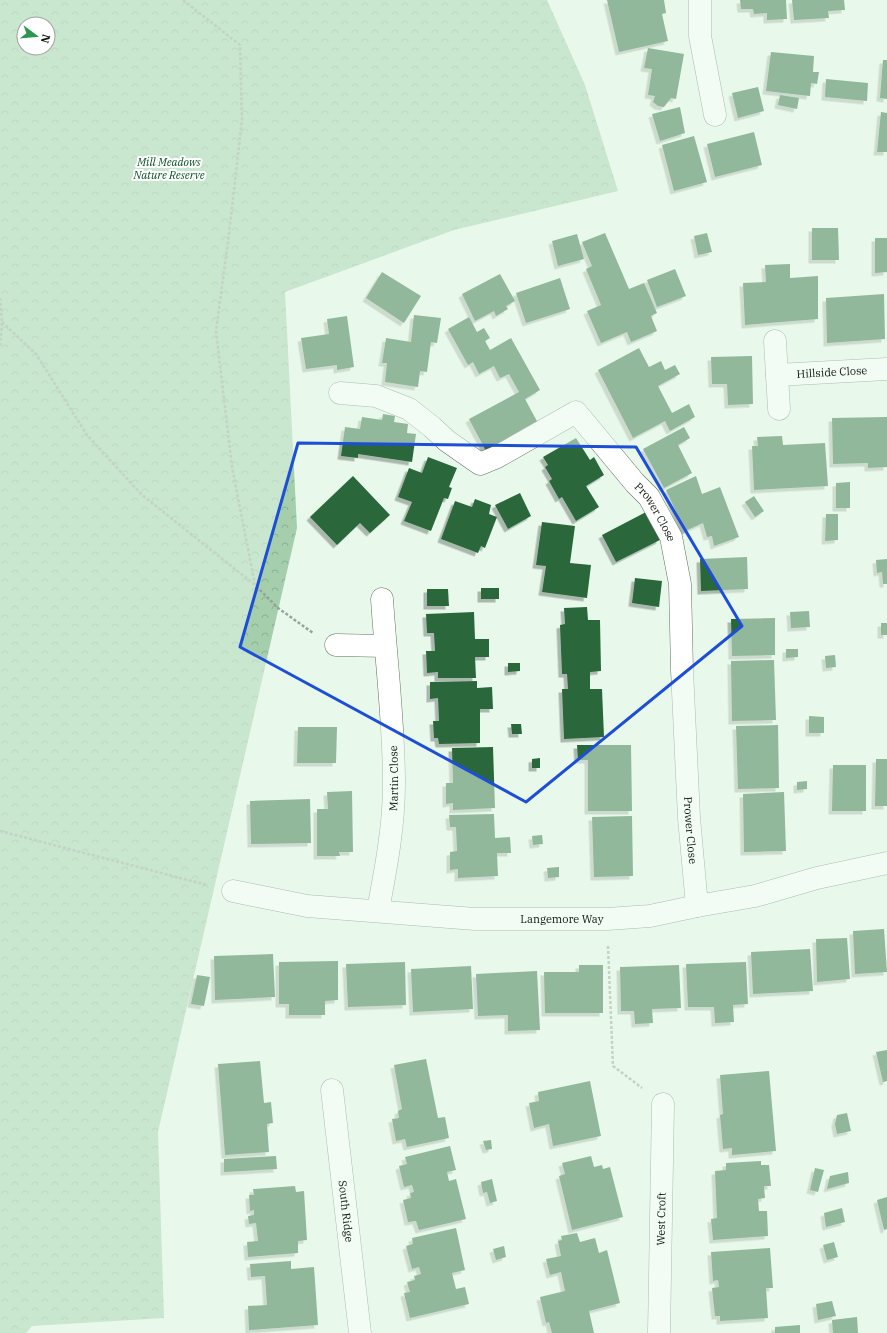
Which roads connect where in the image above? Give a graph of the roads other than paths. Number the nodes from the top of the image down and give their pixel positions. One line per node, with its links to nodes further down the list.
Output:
1 (700, 0): 2 (street)
2 (715, 114)
3 (775, 341): 5 (street)
4 (887, 369): 5 (street, Hillside Close)
5 (776, 375): 7 (street)
6 (340, 393): 13 (street, Prower Close)
7 (778, 409)
8 (382, 599): 10 (street, Martin Close)
9 (336, 645): 10 (street)
10 (385, 646): 14 (street, Martin Close)
11 (887, 863): 13 (street, Langemore Way)
12 (233, 891): 14 (street, Langemore Way)
13 (698, 906): 14 (street, Langemore Way)
14 (378, 910)
15 (332, 1090): 17 (street, South Ridge)
16 (663, 1104): 18 (street, West Croft)
17 (360, 1333)
18 (660, 1333)

